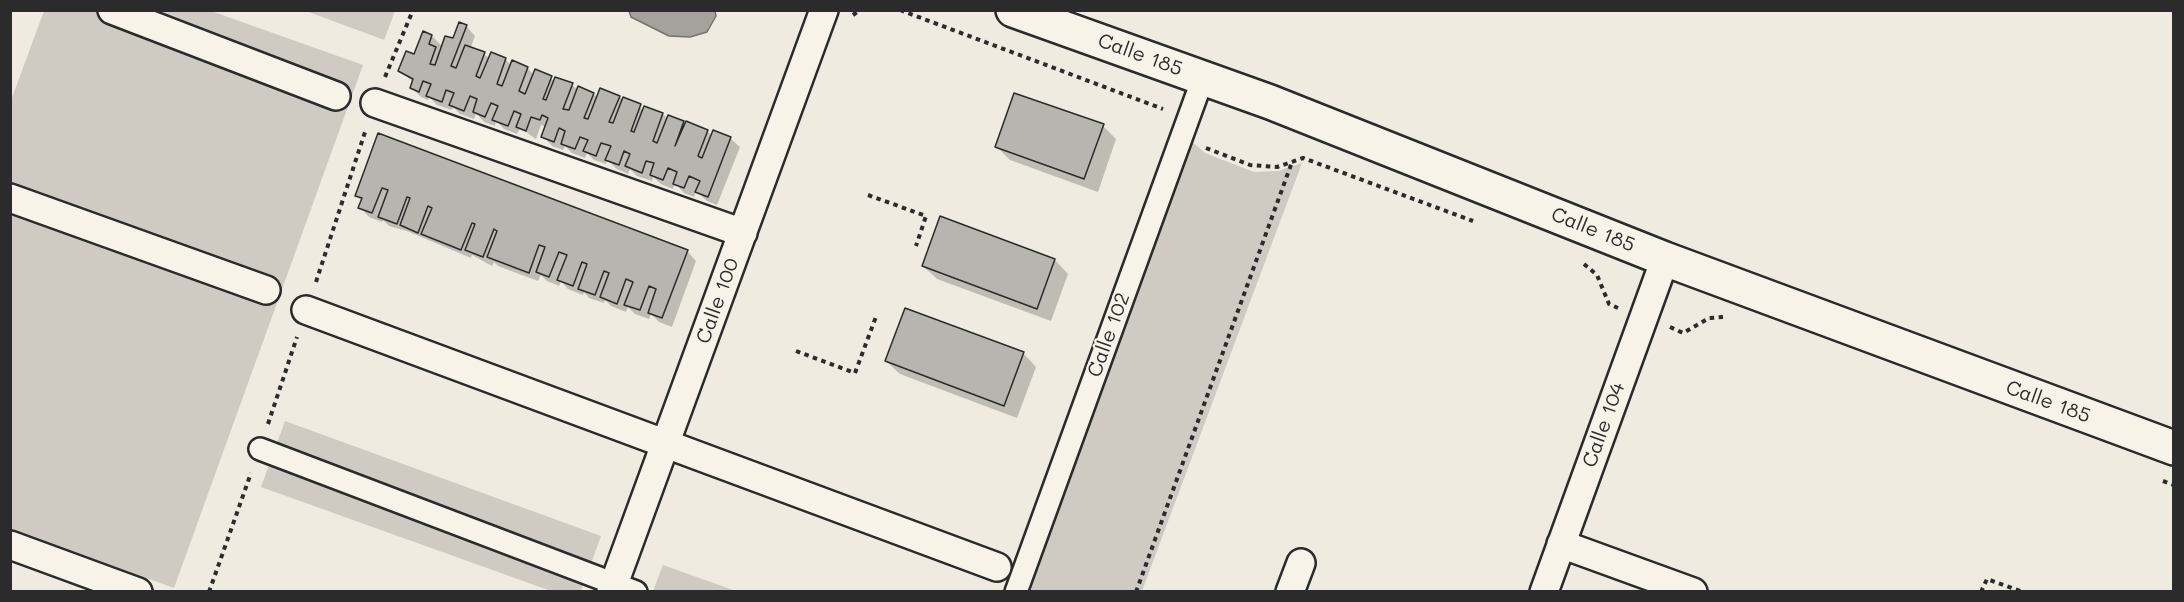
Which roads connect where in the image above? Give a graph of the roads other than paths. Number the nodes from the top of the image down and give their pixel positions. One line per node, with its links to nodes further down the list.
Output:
1 (112, 10): 5 (street)
2 (824, 10): 8 (street, Calle 100)
3 (1013, 10): 4 (street, Calle 185)
4 (1203, 78): 9 (street, Calle 185); 21 (street, Calle 102)
5 (336, 96)
6 (375, 103): 8 (street)
7 (10, 198): 10 (street)
8 (742, 233): 12 (street, Calle 100)
9 (1665, 259): 13 (street, Calle 185); 15 (street, Calle 104)
10 (266, 290)
11 (306, 310): 12 (street)
12 (666, 443): 18 (street); 19 (street, Calle 100)
13 (2174, 448)
14 (260, 449): 19 (street)
15 (1561, 544): 23 (street, Calle 104); 24 (street)
16 (10, 545): 20 (street)
17 (1301, 563): 22 (street)
18 (998, 567)
19 (621, 589)
20 (138, 591)
21 (1016, 591)
22 (1290, 591)
23 (1544, 591)
24 (1694, 591)

